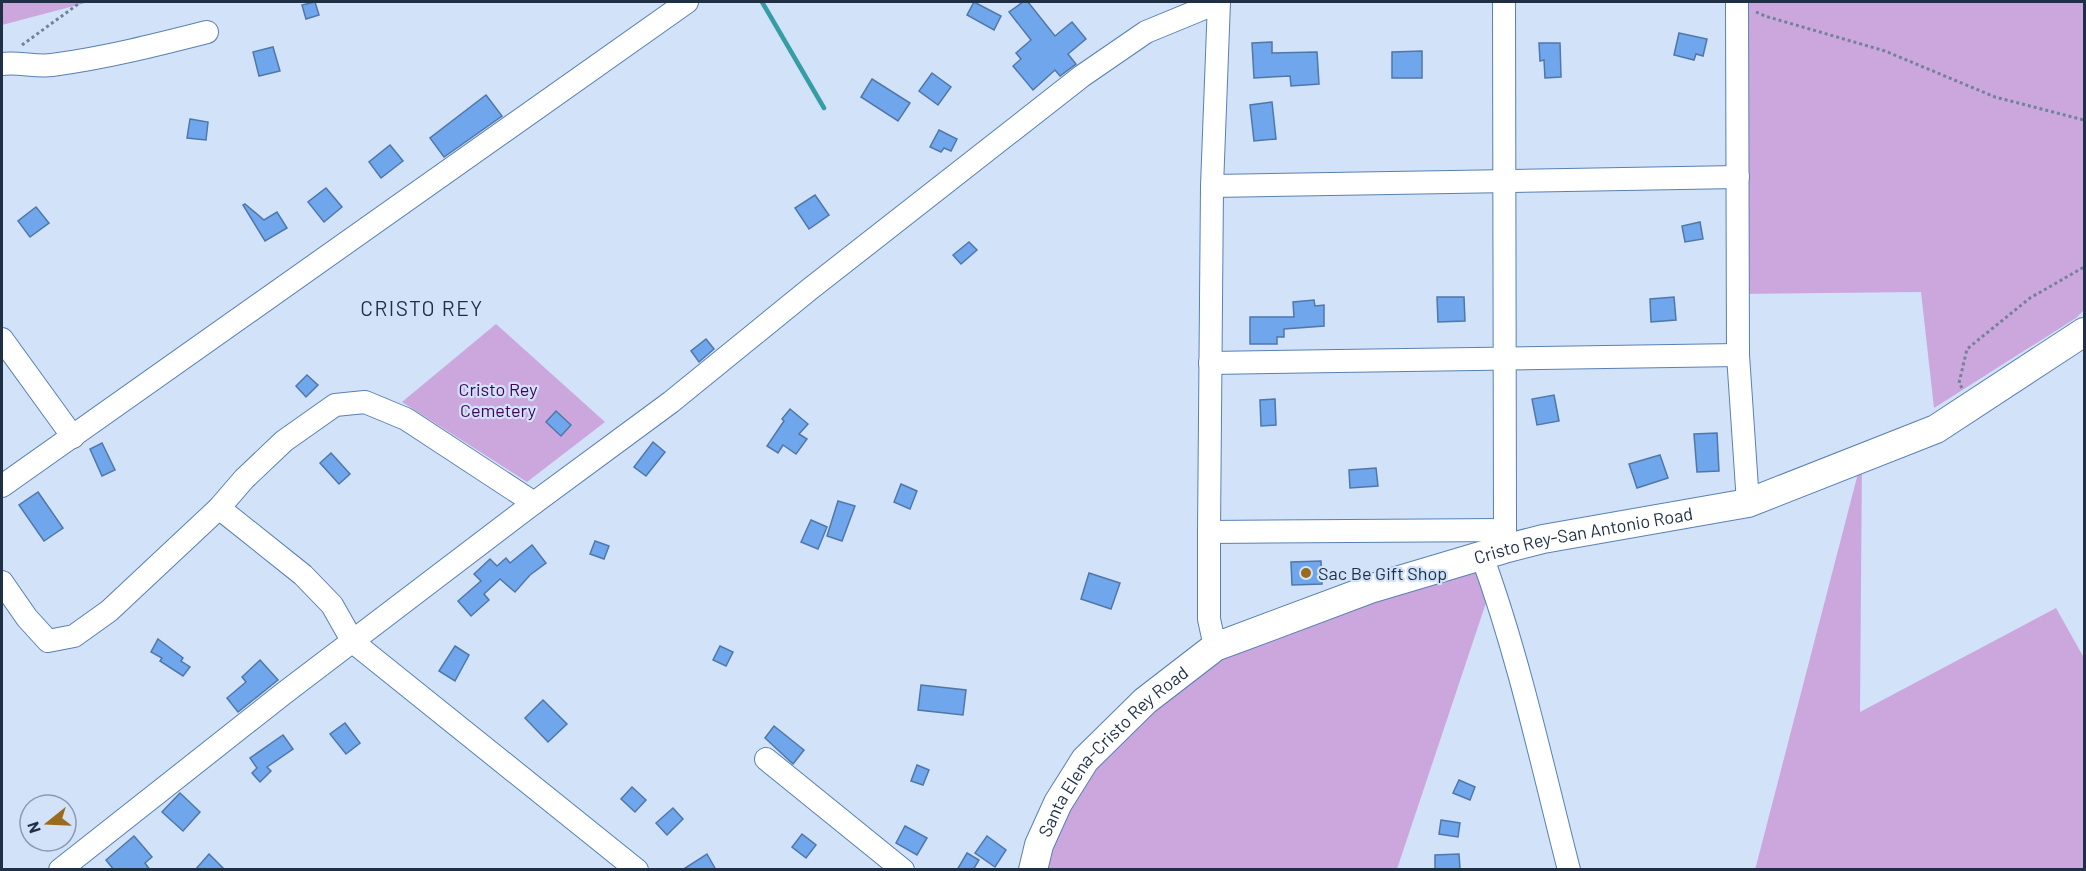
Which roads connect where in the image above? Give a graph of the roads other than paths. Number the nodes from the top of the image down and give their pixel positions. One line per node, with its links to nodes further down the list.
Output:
1 (687, 2): 15 (street)
2 (1219, 2): 9 (street); 17 (street)
3 (1504, 2): 8 (street)
4 (1746, 6): 7 (street)
5 (207, 32): 6 (street)
6 (2, 64)
7 (1738, 177): 8 (street); 12 (street)
8 (1504, 180): 9 (street); 13 (street)
9 (1212, 186): 14 (street)
10 (2085, 332): 18 (main road, Cristo Rey-San Antonio Road)
11 (2, 339): 15 (street)
12 (1738, 355): 13 (street); 18 (street)
13 (1505, 360): 14 (street); 21 (street)
14 (1210, 363): 20 (street)
15 (73, 437): 16 (street)
16 (2, 486)
17 (534, 503): 19 (street); 23 (street)
18 (1748, 503): 21 (main road, Cristo Rey-San Antonio Road)
19 (219, 508): 22 (street); 23 (street)
20 (1209, 532): 21 (street); 24 (street)
21 (1497, 545): 24 (main road, Cristo Rey-San Antonio Road); 30 (street)
22 (2, 582)
23 (353, 642): 26 (street); 27 (street)
24 (1215, 647): 29 (main road, Santa Elena-Cristo Rey Road)
25 (766, 759): 28 (street)
26 (60, 870)
27 (637, 870)
28 (903, 870)
29 (1033, 870)
30 (1569, 870)

